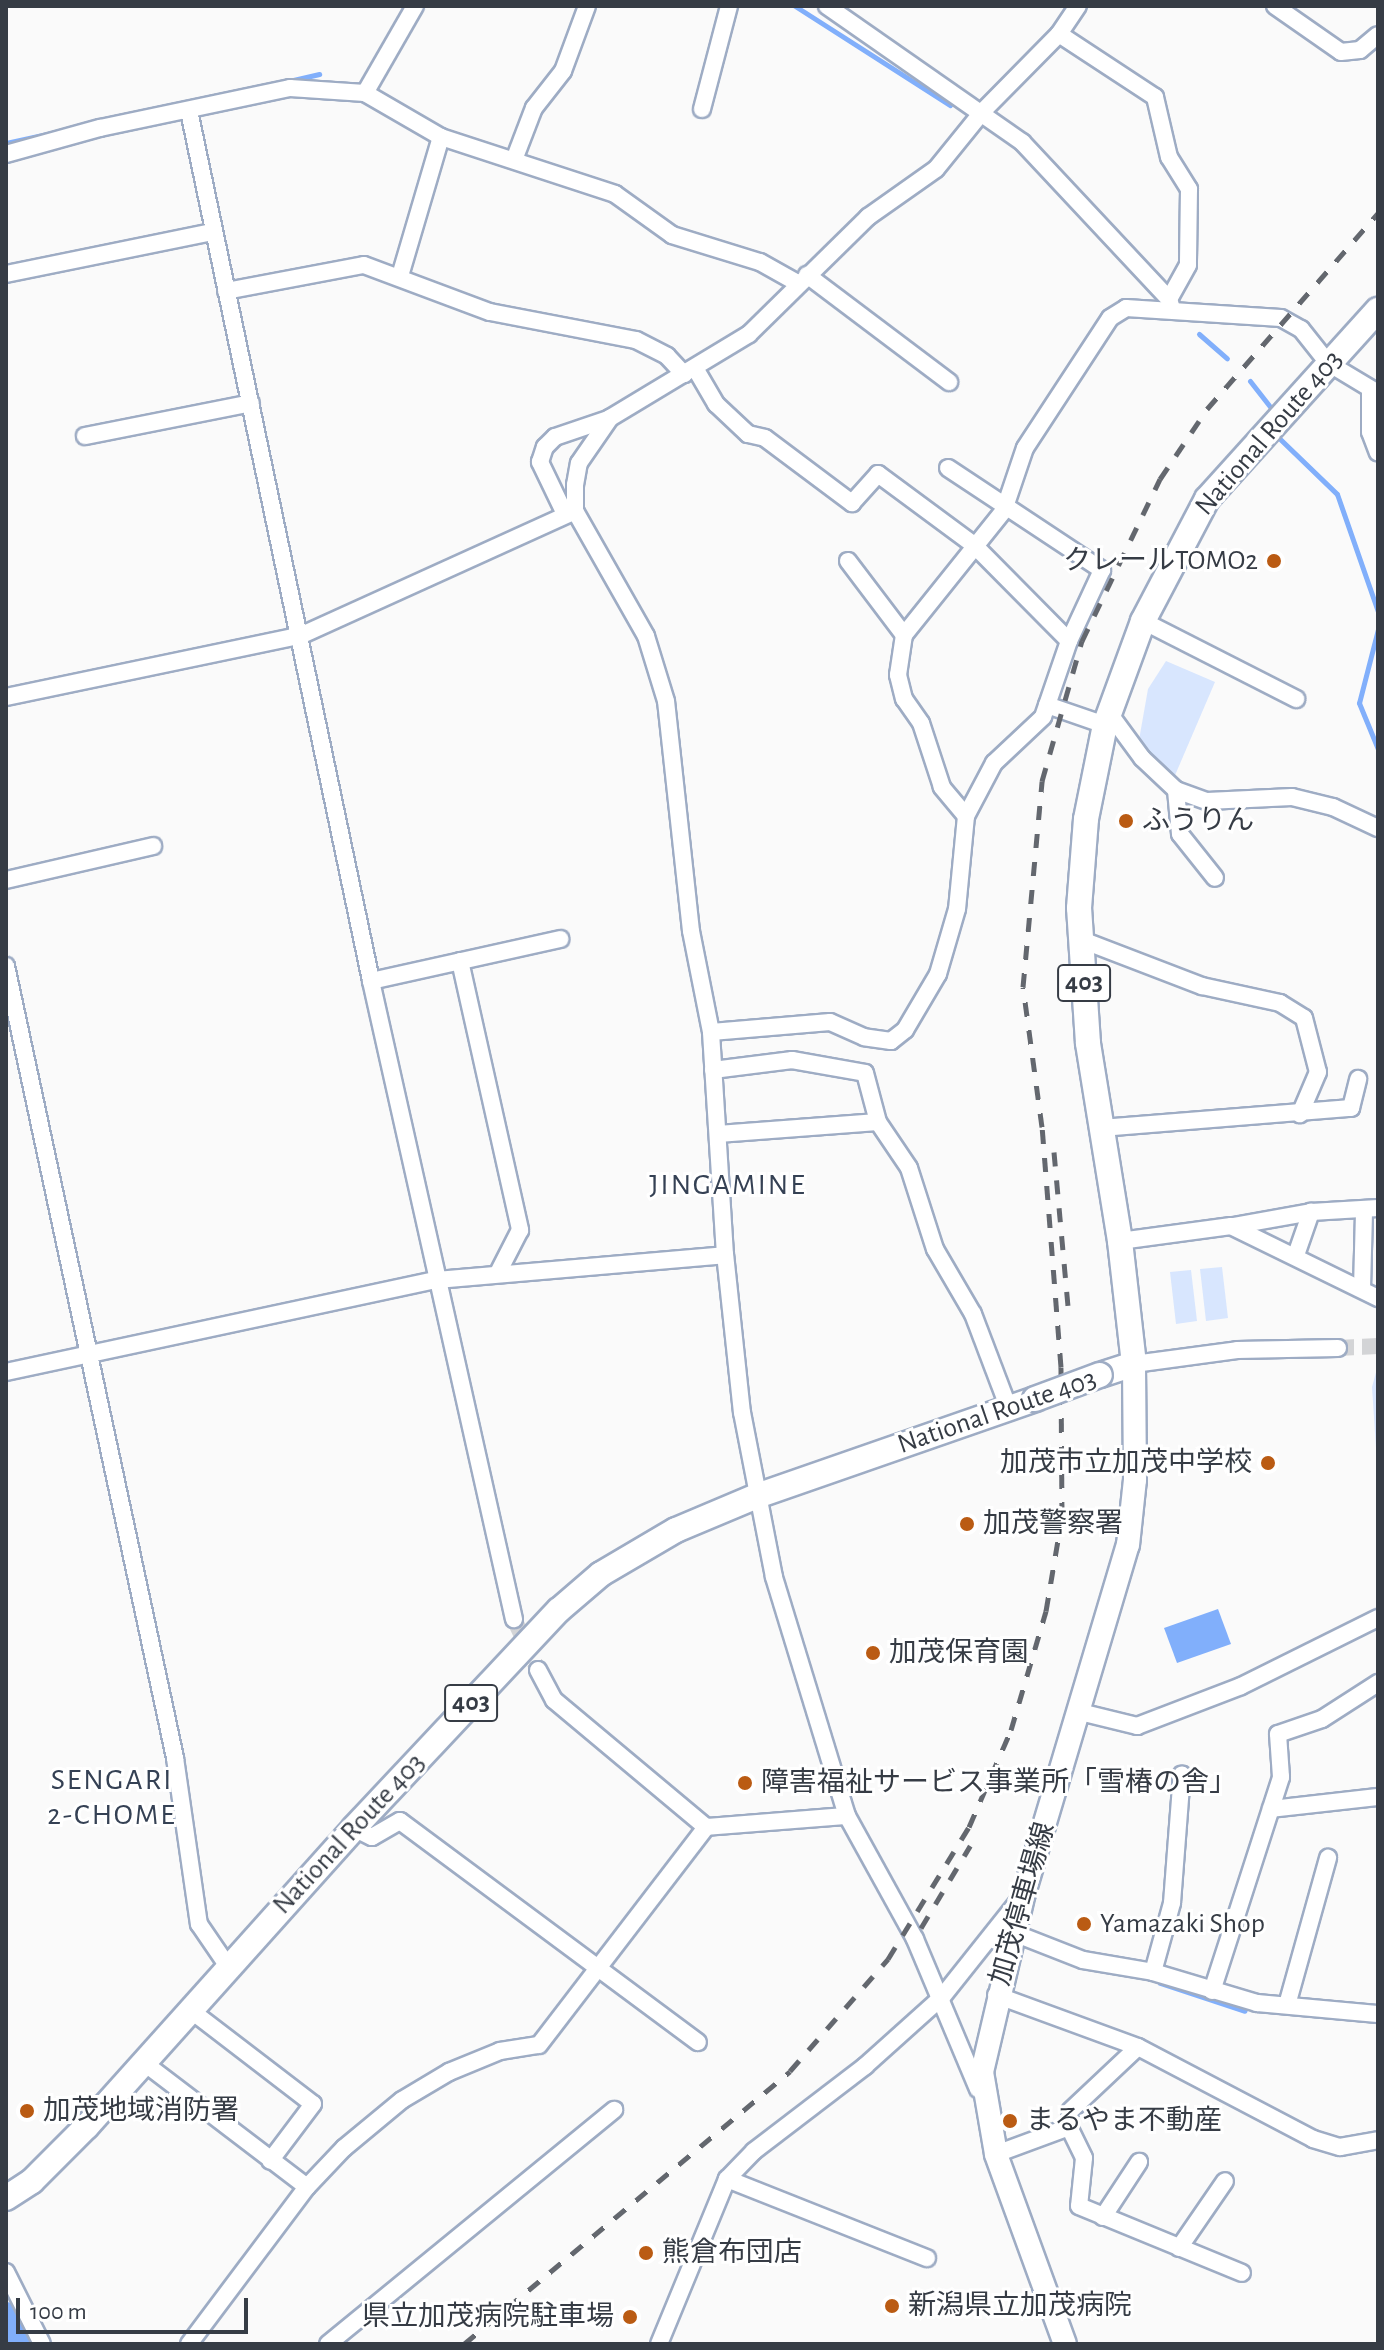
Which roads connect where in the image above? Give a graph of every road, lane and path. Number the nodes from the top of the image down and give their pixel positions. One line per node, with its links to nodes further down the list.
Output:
1 (415, 6): 9 (street)
2 (587, 6): 15 (street)
3 (729, 6): 10 (street)
4 (827, 6): 12 (street)
5 (1078, 6): 7 (street)
6 (1275, 6): 8 (street)
7 (1059, 34): 12 (street); 21 (street)
8 (1378, 35)
9 (365, 93): 11 (street); 13 (street)
10 (702, 109)
11 (189, 111): 14 (street); 16 (street)
12 (983, 111): 19 (street); 21 (street)
13 (441, 137): 15 (street); 18 (street)
14 (6, 154)
15 (514, 160): 19 (street)
16 (213, 232): 17 (street); 20 (street)
17 (6, 274)
18 (400, 276): 20 (street); 24 (street)
19 (803, 280): 24 (street); 25 (street)
20 (226, 291): 27 (street)
21 (1171, 304): 23 (street); 32 (street)
22 (1378, 310): 23 (highway, National Route 403 / 403)
23 (1328, 363): 26 (street); 36 (highway, National Route 403 / 403)
24 (690, 371): 28 (street); 34 (street)
25 (949, 382)
26 (1374, 392): 30 (street)
27 (251, 403): 29 (street); 37 (street)
28 (610, 418): 33 (street); 33 (street)
29 (85, 436)
30 (1378, 453)
31 (948, 468): 32 (street)
32 (1004, 510): 34 (street); 39 (street)
33 (570, 513): 37 (street); 55 (street)
34 (974, 545): 38 (street); 39 (street)
35 (848, 561): 38 (street)
36 (1143, 621): 41 (street); 43 (highway, National Route 403 / 403)
37 (302, 635): 40 (street); 54 (street)
38 (904, 635): 45 (street)
39 (1069, 641): 42 (street)
40 (6, 697)
41 (1296, 699)
42 (1047, 705): 43 (street); 45 (street)
43 (1107, 719): 44 (street); 51 (highway, National Route 403 / 403)
44 (1176, 790): 46 (street); 48 (street)
45 (966, 816): 55 (street)
46 (1378, 828)
47 (153, 846): 49 (street)
48 (1215, 878)
49 (6, 880)
50 (560, 939): 52 (street)
51 (1082, 940): 58 (street); 60 (highway, National Route 403 / 403)
52 (460, 961): 54 (street); 68 (street)
53 (6, 966): 73 (street)
54 (371, 981): 69 (street)
55 (711, 1032): 56 (street)
56 (713, 1070): 59 (street); 61 (street)
57 (1358, 1079): 58 (street)
58 (1300, 1114): 60 (street)
59 (878, 1122): 61 (street); 76 (street)
60 (1101, 1128): 65 (highway, National Route 403 / 403)
61 (718, 1134): 66 (street)
62 (1371, 1209): 63 (street); 70 (street)
63 (1311, 1212): 64 (street); 67 (street)
64 (1231, 1226): 65 (street); 67 (street)
65 (1120, 1241): 74 (highway, National Route 403 / 403)
66 (725, 1255): 68 (street); 77 (street)
67 (1296, 1255): 70 (street)
68 (498, 1273): 69 (street)
69 (436, 1280): 73 (street); 79 (street)
70 (1362, 1289): 71 (street)
71 (1378, 1298)
72 (1338, 1348): 74 (street)
73 (88, 1354): 75 (street); 92 (street)
74 (1134, 1364): 76 (highway, National Route 403 / 403, bridge); 82 (main road, 加茂停車場線)
75 (6, 1372)
76 (1009, 1409): 77 (highway, National Route 403 / 403)
77 (757, 1496): 86 (street); 88 (highway, National Route 403 / 403)
78 (1378, 1618): 82 (street)
79 (514, 1619)
80 (538, 1670): 87 (street)
81 (1378, 1683): 85 (street)
82 (1080, 1712): 90 (main road, 加茂停車場線)
83 (1182, 1774): 94 (street)
84 (1378, 1797): 85 (street)
85 (1271, 1809): 95 (street)
86 (847, 1816): 87 (street); 97 (street)
87 (706, 1827): 93 (street)
88 (354, 1828): 92 (highway, National Route 403 / 403); 93 (street)
89 (1328, 1858): 98 (street)
90 (1024, 1893): 91 (main road, 加茂停車場線); 97 (street)
91 (1014, 1933): 94 (street); 96 (main road, 加茂停車場線)
92 (227, 1965): 99 (highway, National Route 403 / 403)
93 (596, 1968): 101 (street); 113 (street)
94 (1153, 1972): 95 (street)
95 (1212, 1991): 98 (street)
96 (996, 1995): 102 (street); 104 (main road, 加茂停車場線)
97 (942, 1997): 104 (street); 111 (street)
98 (1287, 2005): 100 (street)
99 (189, 2009): 103 (highway, National Route 403 / 403); 109 (street)
100 (1378, 2014)
101 (698, 2042)
102 (1138, 2047): 106 (street); 107 (street)
103 (143, 2062): 109 (street); 114 (highway, National Route 403 / 403)
104 (984, 2107): 108 (main road, 加茂停車場線)
105 (614, 2110): 122 (street)
106 (1070, 2111)
107 (1378, 2140)
108 (996, 2154): 115 (street); 124 (main road, 加茂停車場線)
109 (270, 2161): 113 (street)
110 (1139, 2162): 115 (street)
111 (727, 2179): 117 (street); 123 (street)
112 (1225, 2181): 116 (street)
113 (307, 2187): 121 (street)
114 (6, 2198)
115 (1103, 2217): 116 (street)
116 (1179, 2248): 119 (street)
117 (927, 2258)
118 (6, 2272): 120 (street)
119 (1242, 2273)
120 (42, 2344)
121 (189, 2344)
122 (328, 2344)
123 (659, 2344)
124 (1065, 2344)

